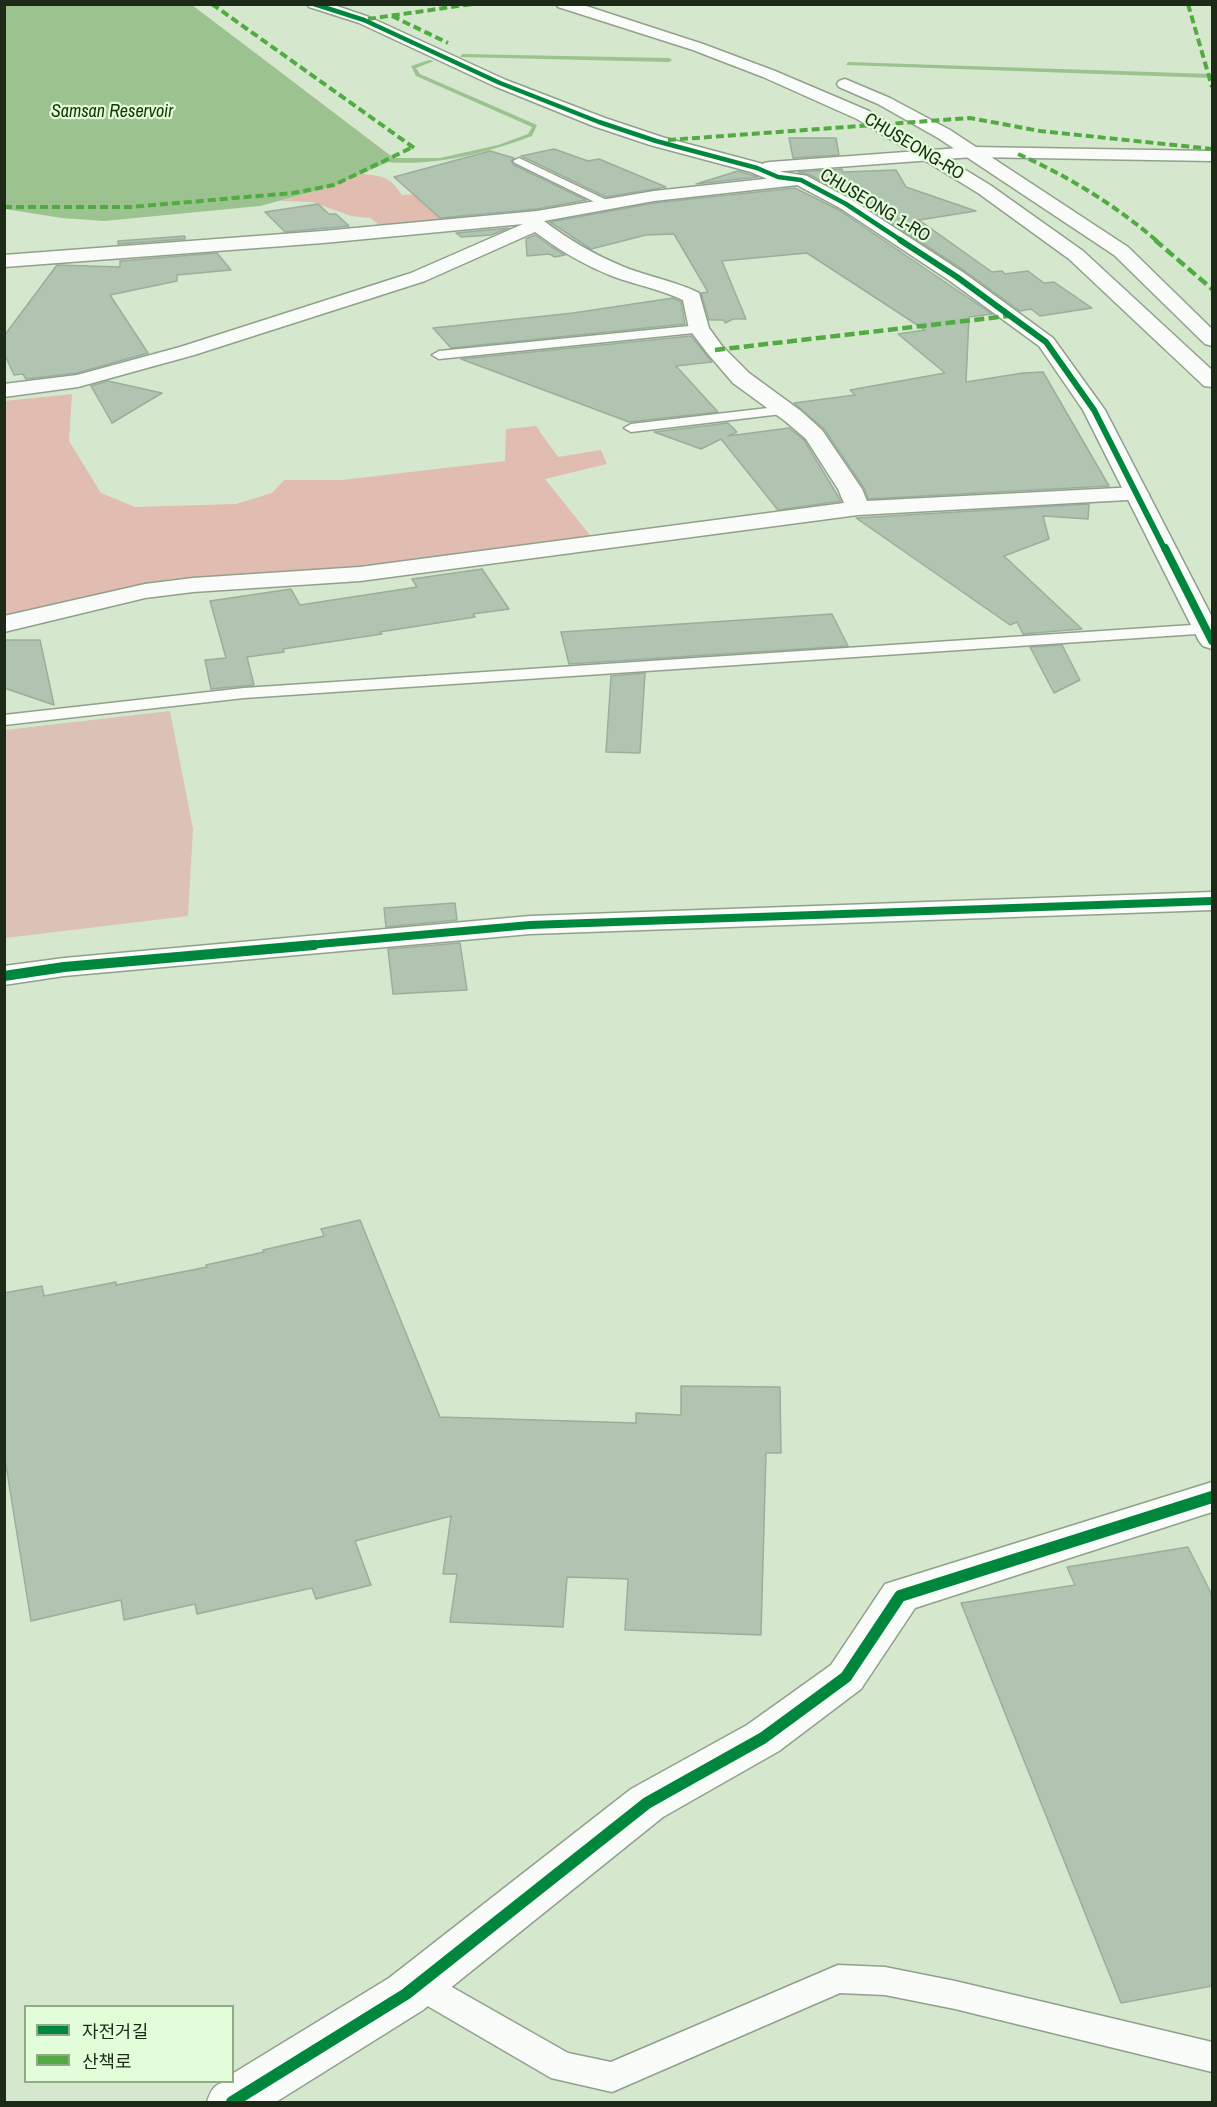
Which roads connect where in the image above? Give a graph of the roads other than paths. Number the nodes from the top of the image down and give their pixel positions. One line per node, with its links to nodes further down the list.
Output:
1 (314, 4): 10 (street, CHUSEONG 1-RO)
2 (563, 4): 7 (street, CHUSEONG-RO)
3 (606, 4): 4 (street)
4 (777, 59)
5 (828, 78): 6 (street, CHUSEONG-RO)
6 (973, 152): 7 (street); 8 (street); 17 (street, CHUSEONG-RO)
7 (930, 155): 10 (street); 19 (street, CHUSEONG-RO)
8 (1212, 156)
9 (519, 161): 12 (lane)
10 (756, 168): 11 (street, CHUSEONG 1-RO)
11 (801, 180): 12 (street); 23 (street, CHUSEONG 1-RO)
12 (609, 205): 13 (street)
13 (575, 210): 14 (street); 15 (street)
14 (537, 225): 16 (street); 20 (street)
15 (4, 261)
16 (699, 329): 18 (lane); 21 (street)
17 (1212, 340)
18 (439, 355)
19 (1212, 381)
20 (4, 391)
21 (786, 410): 22 (lane); 24 (street)
22 (631, 428)
23 (1137, 494): 24 (street); 26 (street, CHUSEONG 1-RO)
24 (858, 508): 25 (street)
25 (4, 624)
26 (1210, 635): 27 (lane)
27 (4, 720)
28 (1212, 901): 29 (street)
29 (4, 976)
30 (1212, 1497): 31 (street)
31 (418, 1984): 32 (lane); 33 (street)
32 (1212, 2057)
33 (232, 2103)

